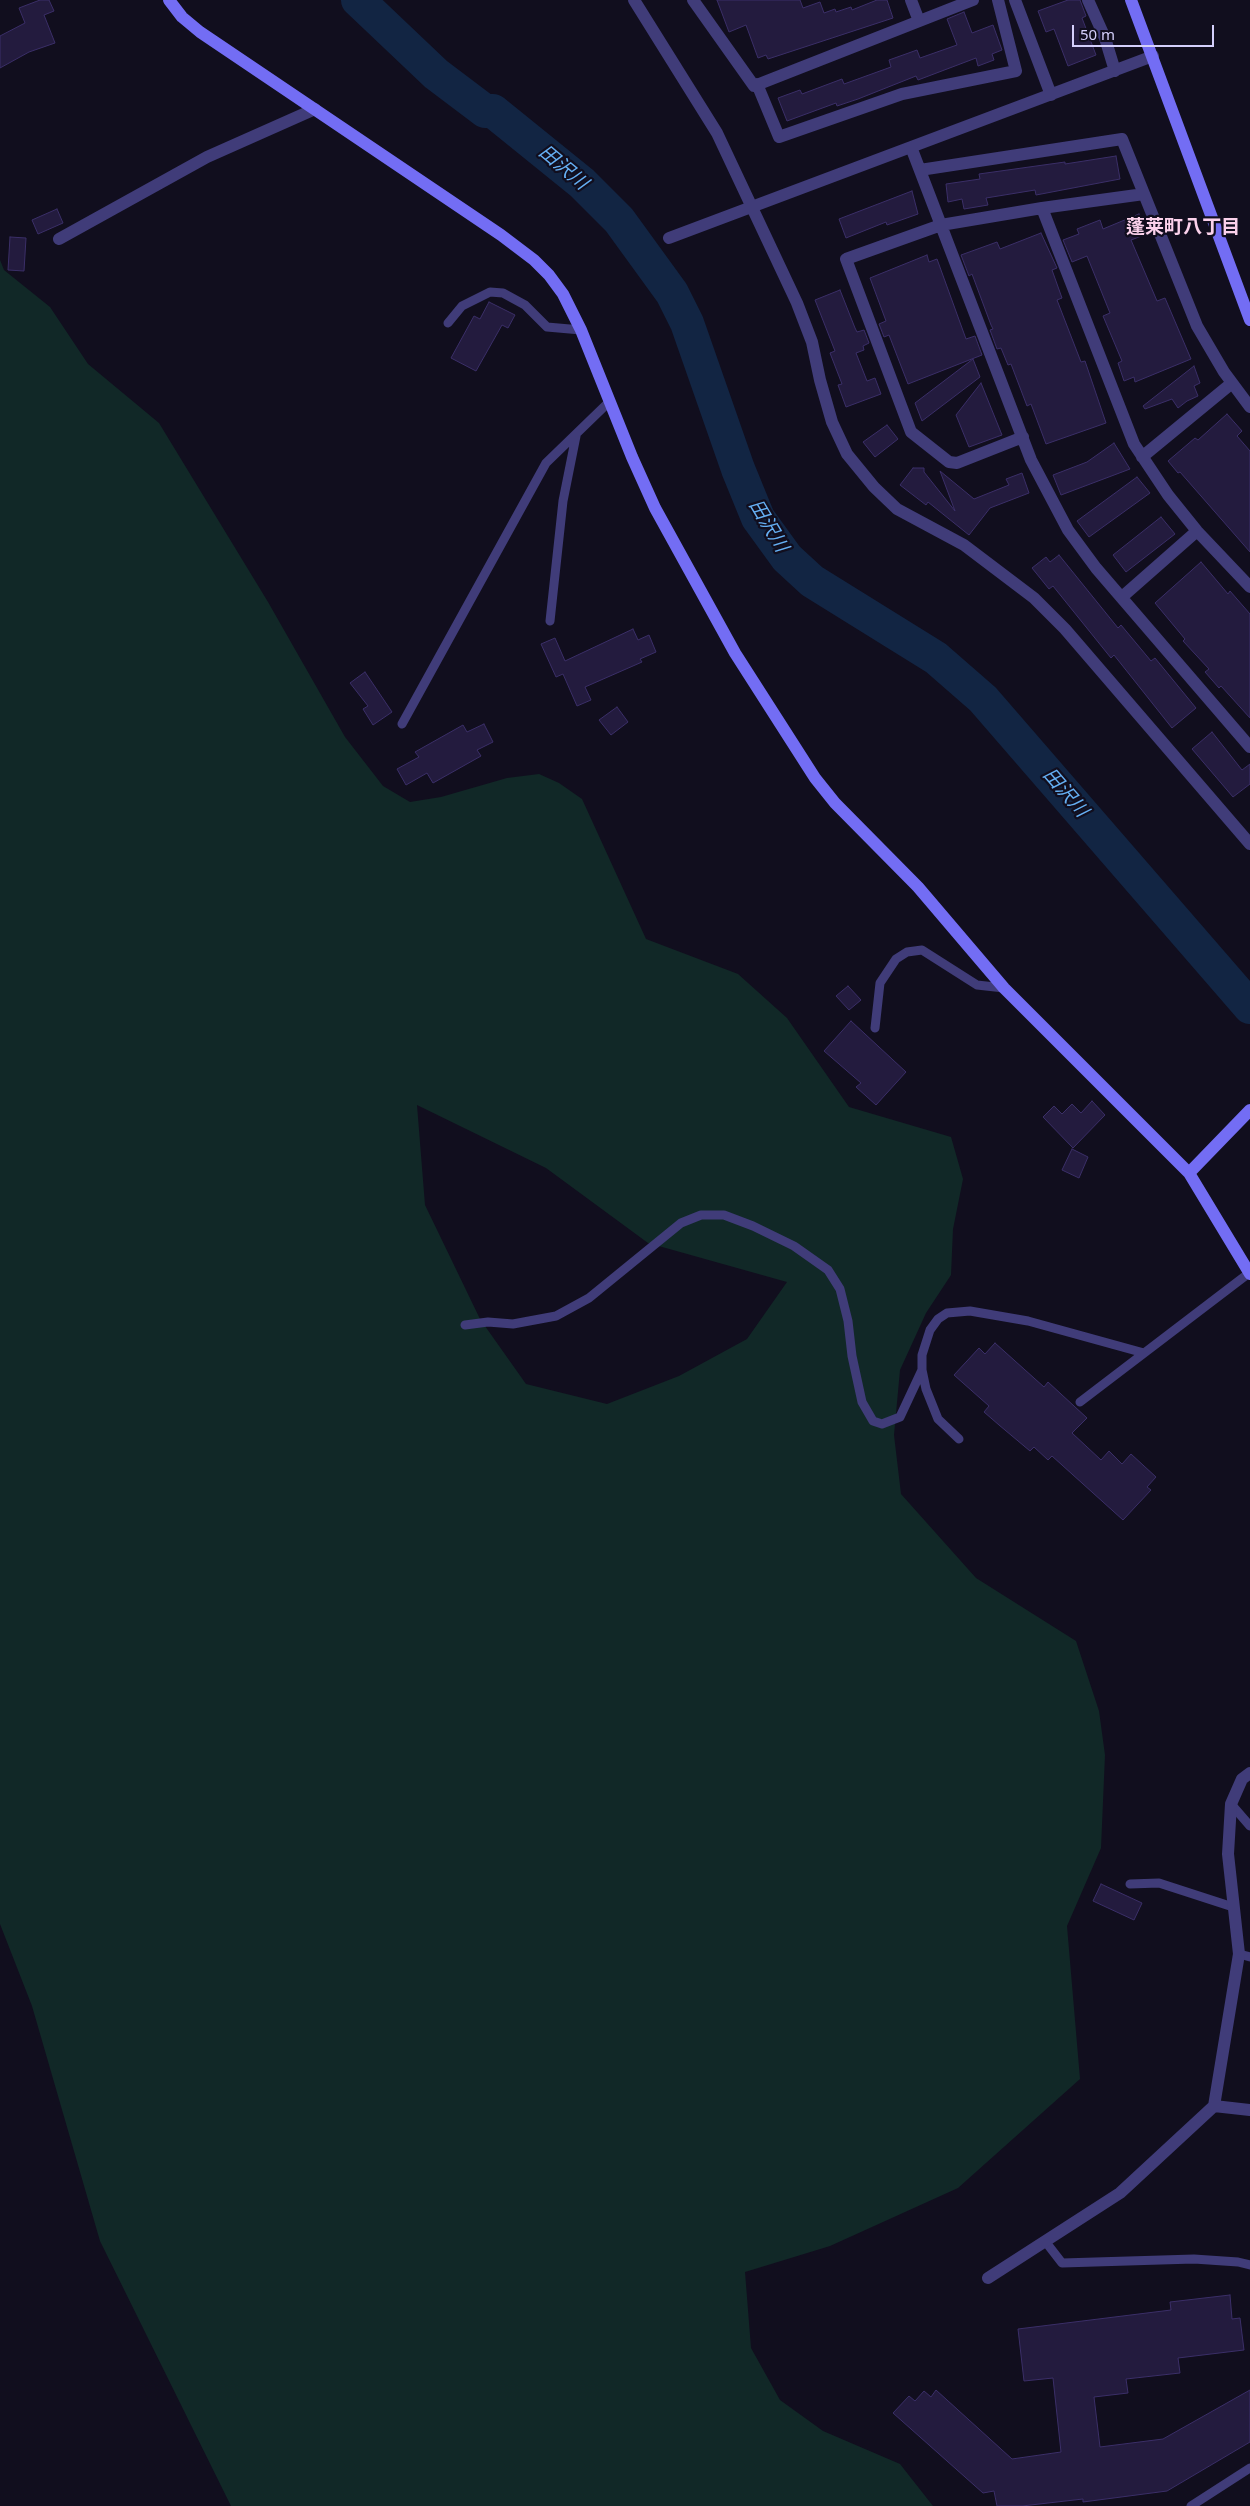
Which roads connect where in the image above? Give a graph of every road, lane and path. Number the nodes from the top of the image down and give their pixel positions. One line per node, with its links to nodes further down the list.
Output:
1 (169, 0): 15 (street)
2 (634, 0): 19 (street)
3 (693, 0): 13 (street)
4 (911, 0): 10 (street)
5 (974, 0): 10 (street)
6 (998, 0): 13 (street)
7 (1015, 0): 14 (street)
8 (1088, 0): 12 (street)
9 (1131, 0): 11 (street)
10 (919, 21): 13 (street)
11 (1153, 56): 12 (street); 24 (street)
12 (1115, 71): 14 (street)
13 (758, 84)
14 (1051, 95): 16 (street)
15 (315, 108): 23 (street); 26 (street)
16 (911, 147): 17 (street); 19 (street)
17 (920, 170): 18 (street); 21 (street)
18 (1144, 194): 20 (street); 27 (street)
19 (752, 207): 22 (street); 39 (street)
20 (1042, 208): 21 (street); 32 (street)
21 (942, 225): 31 (street); 31 (street)
22 (669, 238)
23 (59, 239)
24 (1250, 320)
25 (448, 322): 26 (lane)
26 (581, 330): 28 (street)
27 (1232, 383): 29 (street); 32 (street)
28 (610, 401): 30 (lane); 40 (street)
29 (1250, 407)
30 (576, 436): 36 (lane); 37 (lane)
31 (1023, 437): 35 (street)
32 (1142, 457): 33 (street)
33 (1197, 531): 34 (street); 35 (street)
34 (1250, 587)
35 (1122, 598): 38 (street)
36 (550, 621)
37 (402, 724)
38 (1250, 748)
39 (1250, 844)
40 (1004, 988): 41 (lane); 43 (street)
41 (875, 1028)
42 (1250, 1110): 43 (street)
43 (1189, 1173): 44 (street)
44 (1250, 1273): 46 (lane)
45 (465, 1325): 47 (lane)
46 (1144, 1353): 47 (lane); 48 (lane)
47 (922, 1370): 49 (lane)
48 (1080, 1402)
49 (959, 1439)
50 (1250, 1774): 51 (street)
51 (1231, 1804): 52 (lane); 54 (street)
52 (1250, 1826)
53 (1130, 1884): 54 (lane)
54 (1233, 1907): 55 (street)
55 (1244, 1956): 56 (street)
56 (1214, 2106): 57 (street); 58 (street)
57 (1250, 2110)
58 (1045, 2241): 59 (lane); 60 (street)
59 (1250, 2265)
60 (988, 2278)
61 (1250, 2468): 62 (lane)
62 (1191, 2506)

